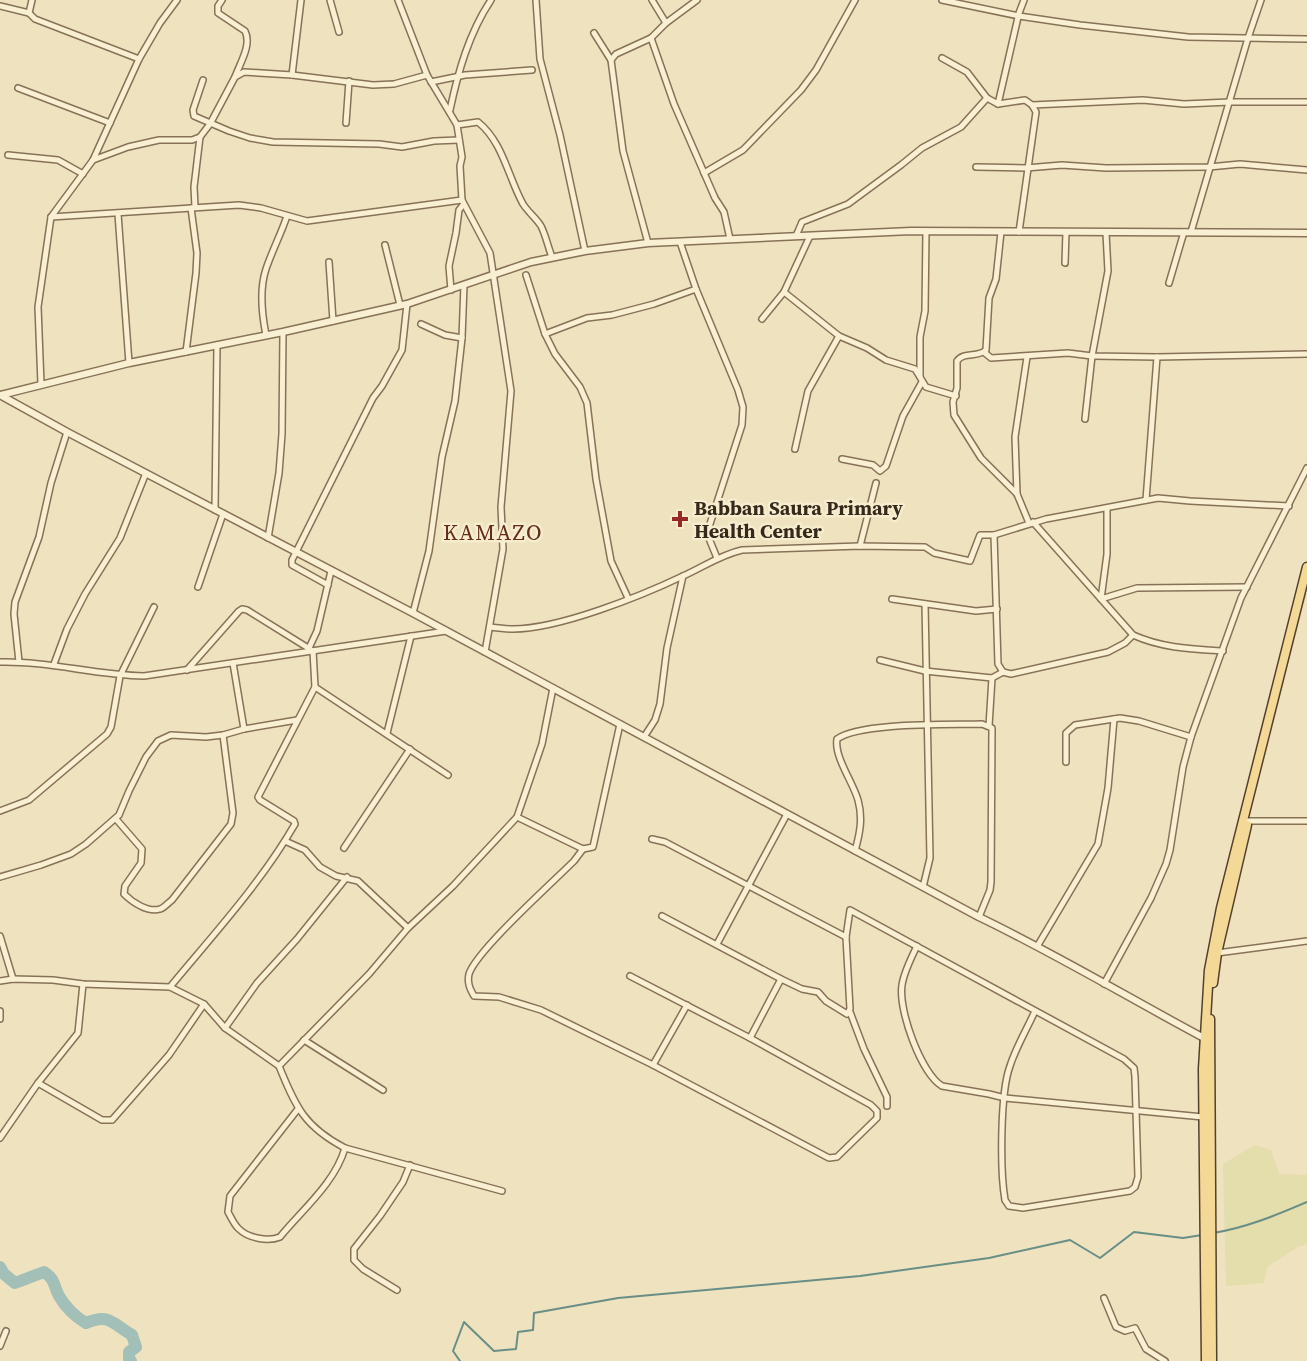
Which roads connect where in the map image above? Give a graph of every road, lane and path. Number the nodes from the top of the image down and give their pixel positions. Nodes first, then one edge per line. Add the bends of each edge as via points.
1 (32, 0) edge
2 (177, 0) edge
3 (222, 0) edge
4 (301, 0) edge
5 (330, 0) edge
6 (398, 0) edge
7 (491, 0) edge
8 (536, 0) edge
9 (652, 0) edge
10 (697, 0) edge
11 (855, 0) edge
12 (942, 0) edge
13 (1024, 0) edge
14 (1261, 0) edge
15 (0, 6) edge
16 (29, 13) junction
17 (1019, 16) junction
18 (666, 23) junction
19 (339, 32) dead end
20 (594, 33) dead end
21 (651, 38) junction
22 (1248, 38) junction
23 (1307, 39) edge
24 (942, 58) dead end
25 (139, 59) junction
26 (611, 60) junction
27 (532, 70) dead end
28 (292, 75) junction
29 (427, 75) junction
30 (235, 77) junction
31 (457, 77) junction
32 (203, 80) dead end
33 (349, 81) junction
34 (431, 81) junction
35 (18, 88) dead end
36 (987, 98) junction
37 (1230, 102) junction
38 (1307, 102) edge
39 (998, 104) junction
40 (1032, 105) junction
41 (450, 110) junction
42 (110, 123) junction
43 (346, 123) dead end
44 (210, 124) junction
45 (457, 125) junction
46 (200, 137) junction
47 (459, 140) junction
48 (8, 155) dead end
49 (93, 160) junction
50 (976, 167) dead end
51 (1209, 167) junction
52 (1028, 168) junction
53 (1307, 170) edge
54 (704, 173) junction
55 (83, 174) junction
56 (463, 203) junction
57 (193, 208) junction
58 (117, 214) junction
59 (286, 216) junction
60 (51, 217) junction
61 (926, 231) junction
62 (1001, 232) junction
63 (1019, 232) junction
64 (1066, 232) junction
65 (1187, 232) junction
66 (1106, 233) junction
67 (1307, 233) edge
68 (796, 236) junction
69 (810, 236) junction
70 (730, 239) junction
71 (680, 242) junction
72 (648, 243) junction
73 (385, 245) dead end
74 (585, 251) junction
75 (552, 257) junction
76 (329, 262) dead end
77 (1065, 263) dead end
78 (525, 275) dead end
79 (493, 276) junction
80 (1169, 283) dead end
81 (464, 285) junction
82 (696, 289) junction
83 (451, 290) junction
84 (784, 292) junction
85 (403, 304) junction
86 (762, 320) dead end
87 (333, 321) junction
88 (421, 324) dead end
89 (284, 332) junction
90 (545, 334) junction
91 (266, 335) junction
92 (839, 336) junction
93 (462, 338) junction
94 (217, 345) junction
95 (186, 352) junction
96 (984, 353) junction
97 (1307, 354) edge
98 (1092, 356) junction
99 (1027, 357) junction
100 (1157, 357) junction
101 (129, 363) junction
102 (921, 379) junction
103 (41, 384) junction
104 (0, 395) edge
105 (956, 396) junction
106 (1085, 419) dead end
107 (68, 432) junction
108 (795, 449) dead end
109 (842, 459) dead end
110 (1307, 468) edge
111 (146, 473) junction
112 (876, 483) dead end
113 (1017, 494) junction
114 (1146, 500) junction
115 (1289, 506) junction
116 (1107, 508) junction
117 (215, 510) junction
118 (223, 514) junction
119 (1031, 523) junction
120 (994, 535) junction
121 (268, 538) junction
122 (860, 546) junction
123 (296, 553) junction
124 (717, 558) junction
125 (1307, 567) edge
126 (331, 571) junction
127 (683, 576) junction
128 (1306, 582) edge
129 (328, 585) junction
130 (198, 586) dead end
131 (1246, 587) junction
132 (628, 598) junction
133 (892, 599) dead end
134 (1101, 599) junction
135 (925, 604) junction
136 (154, 607) dead end
137 (997, 609) junction
138 (413, 613) junction
139 (490, 627) junction
140 (446, 631) junction
141 (1133, 635) junction
142 (411, 636) junction
143 (311, 650) junction
144 (1222, 651) junction
145 (485, 652) junction
146 (880, 660) dead end
147 (0, 662) edge
148 (19, 662) junction
149 (233, 663) junction
150 (54, 664) junction
151 (187, 670) junction
152 (925, 671) junction
153 (1003, 672) junction
154 (120, 676) junction
155 (992, 678) junction
156 (315, 687) junction
157 (553, 688) junction
158 (1114, 719) junction
159 (297, 720) junction
160 (620, 724) junction
161 (928, 725) junction
162 (989, 726) junction
163 (244, 729) junction
164 (387, 733) junction
165 (223, 735) junction
166 (644, 737) junction
167 (1191, 737) junction
168 (410, 749) junction
169 (1066, 762) dead end
170 (448, 775) dead end
171 (0, 811) edge
172 (787, 814) junction
173 (517, 817) junction
174 (116, 819) junction
175 (1248, 821) junction
176 (1307, 821) edge
177 (652, 839) dead end
178 (285, 841) junction
179 (344, 848) dead end
180 (583, 849) junction
181 (855, 851) junction
182 (0, 877) edge
183 (347, 878) junction
184 (748, 886) junction
185 (923, 887) junction
186 (662, 916) dead end
187 (979, 917) junction
188 (408, 928) junction
189 (0, 936) edge
190 (846, 937) junction
191 (1307, 942) edge
192 (717, 944) junction
193 (1038, 945) junction
194 (917, 946) junction
195 (1217, 953) junction
196 (630, 976) dead end
197 (13, 979) junction
198 (781, 979) junction
199 (0, 981) edge
200 (83, 984) junction
201 (1104, 984) junction
202 (170, 987) junction
203 (204, 1004) junction
204 (687, 1005) junction
205 (0, 1011) edge
206 (850, 1011) junction
207 (1035, 1011) junction
208 (0, 1019) edge
209 (225, 1028) junction
210 (750, 1038) junction
211 (1204, 1038) junction
212 (304, 1040) junction
213 (653, 1065) junction
214 (279, 1066) junction
215 (38, 1083) junction
216 (383, 1089) dead end
217 (1005, 1098) junction
218 (887, 1106) dead end
219 (298, 1108) junction
220 (1136, 1112) junction
221 (1203, 1117) junction
222 (0, 1138) edge
223 (345, 1148) junction
224 (410, 1165) junction
225 (502, 1191) dead end
226 (398, 1290) dead end
227 (1104, 1298) dead end
228 (6, 1331) dead end
229 (0, 1346) edge
230 (1165, 1361) edge
231 (1206, 1361) edge
232 (1212, 1361) edge

1 - 16 street
2 - 25 street
3 - 30 street via 218,13 247,35 248,43
4 - 28 street
5 - 19 street
6 - 29 street
7 - 31 street via 474,30
8 - 74 street via 540,59
9 - 18 street
10 - 18 street
11 - 54 street via 808,83 742,150
12 - 17 street
13 - 17 street
14 - 22 street
15 - 16 street
16 - 25 street via 35,19
17 - 22 street via 1188,37
17 - 39 street
18 - 21 street
20 - 26 street
21 - 26 street
21 - 54 street
22 - 23 street
22 - 37 street
24 - 36 street via 967,72
25 - 42 street
26 - 72 street via 623,151
27 - 31 street
28 - 30 street via 244,72
28 - 33 street
29 - 33 street via 394,84
29 - 34 street
30 - 44 street
31 - 34 street
31 - 41 street
32 - 44 street via 193,113
33 - 43 street
34 - 41 street
35 - 42 street
36 - 39 street
36 - 68 street via 961,126 922,148 848,204 802,222
37 - 38 street
37 - 40 street via 1185,104 1143,100
37 - 51 street
39 - 40 street via 1025,100
40 - 52 street via 1036,112
41 - 45 street
42 - 49 street
44 - 46 street
44 - 47 street via 273,142 402,147
45 - 47 street
45 - 75 street via 478,122 490,134 525,206 544,233
46 - 49 street via 159,140
46 - 57 street
47 - 56 street
48 - 55 street via 58,160
49 - 55 street
50 - 52 street
51 - 52 street
51 - 53 street via 1240,164
51 - 65 street
52 - 63 street
54 - 70 street via 724,212
55 - 60 street
56 - 59 street via 307,221
56 - 79 street via 490,253
56 - 83 street via 449,266
57 - 58 street
57 - 59 street via 239,205
57 - 95 street via 197,253
58 - 60 street
58 - 101 street
59 - 91 street via 266,271 262,317
60 - 103 street via 38,307
61 - 62 street
61 - 69 street
61 - 102 street
62 - 63 street
62 - 96 street
63 - 64 street
64 - 66 street
64 - 77 street
65 - 66 street
65 - 67 street
65 - 80 street
66 - 98 street via 1108,271
68 - 69 street
68 - 70 street
69 - 84 street
70 - 71 street
71 - 72 street
71 - 82 street
72 - 74 street
73 - 85 street
74 - 75 street
75 - 79 street
76 - 87 street
78 - 90 street
79 - 81 street
79 - 139 street via 511,391 501,507 503,549
81 - 83 street
81 - 93 street
82 - 90 street via 643,307 587,318
82 - 124 street via 742,407 742,425 709,527 708,536
83 - 85 street
84 - 86 street
84 - 92 street
85 - 87 street
85 - 123 street via 402,350 373,398
87 - 89 street
88 - 93 street
89 - 91 street
89 - 121 street via 279,473
90 - 132 street via 587,403 611,561
91 - 94 street
92 - 102 street via 886,360 915,369
92 - 108 street via 808,391
93 - 138 street via 429,551
94 - 95 street
94 - 117 street
95 - 101 street
96 - 99 street via 991,358
96 - 105 street via 963,355 957,361
97 - 100 street
98 - 99 street via 1068,353
98 - 100 street
98 - 106 street
99 - 113 street via 1016,437
100 - 114 street
101 - 103 street
102 - 105 street via 926,387
102 - 109 street via 886,466 880,471 873,465
103 - 104 street
104 - 107 street
105 - 113 street via 954,415 981,458
107 - 111 street
107 - 148 street via 39,537 15,602
110 - 115 street
111 - 117 street
111 - 150 street via 120,538 85,594
112 - 122 street
113 - 119 street
114 - 115 street
114 - 116 street
115 - 131 street
116 - 119 street
116 - 134 street via 1107,554
117 - 118 street
118 - 121 street
118 - 130 street
119 - 120 street
119 - 134 street
120 - 122 street via 980,535 970,561 934,554 925,547
120 - 137 street
121 - 123 street
122 - 124 street via 742,550
123 - 126 street
123 - 129 street via 292,565
124 - 127 street
125 - 128 main road
126 - 129 street
126 - 138 street
127 - 132 street
127 - 166 street via 667,648 660,704
128 - 175 main road
128 - 211 main road via 1221,908 1209,970
129 - 143 street
131 - 134 street via 1137,588
131 - 144 street
132 - 139 street via 544,626
133 - 135 street
134 - 141 street
135 - 137 street via 976,611
135 - 152 street
136 - 154 street
137 - 153 street via 998,664
138 - 140 street
139 - 145 street
140 - 142 street
140 - 145 street
141 - 144 street via 1173,648
141 - 153 street via 1108,652 1011,674
142 - 143 street
142 - 164 street
143 - 149 street
143 - 151 street via 242,609
143 - 156 street
144 - 167 street
145 - 157 street
146 - 152 street
147 - 148 street
148 - 150 street
149 - 151 street
149 - 163 street
150 - 154 street
151 - 154 street
152 - 155 street
152 - 161 street
153 - 155 street
154 - 171 street via 107,734 29,800
155 - 162 street
156 - 159 street
156 - 164 street
157 - 160 street
157 - 173 street via 543,744
158 - 167 street via 1140,721
158 - 169 street via 1069,728
158 - 193 street via 1098,844
159 - 163 street
159 - 178 street via 258,798 295,822
160 - 166 street
160 - 180 street via 595,844
161 - 162 street
161 - 181 street via 856,731 837,739 836,748 861,814
161 - 185 street via 930,858
162 - 187 street via 992,882
163 - 165 street
164 - 168 street
165 - 174 street via 171,735 158,741
165 - 174 street via 231,824 172,900 160,909 141,906 124,894 141,863 142,849
166 - 172 street
167 - 201 street via 1166,864
168 - 170 street
168 - 179 street
172 - 181 street
172 - 184 street
173 - 180 street
173 - 188 street
174 - 182 street via 71,854
175 - 176 street
175 - 195 main road
177 - 184 street via 665,842
178 - 183 street via 305,849 320,867
178 - 202 street
180 - 213 street via 483,953 469,975 469,987 474,996 499,997 541,1010
181 - 185 street
183 - 188 street via 358,881
183 - 209 street via 257,983
184 - 190 street
184 - 192 street
185 - 187 street
186 - 192 street
187 - 193 street
188 - 212 street
189 - 197 street
190 - 194 street via 850,910
190 - 206 street
191 - 195 street
192 - 198 street
193 - 201 street
194 - 207 street
194 - 217 street via 902,984 902,997 910,1029 932,1078 942,1086
195 - 232 main road via 1210,1019
196 - 204 street
197 - 199 street
197 - 200 street
198 - 206 street via 818,992 844,1013
198 - 210 street
200 - 202 street
200 - 215 street via 78,1033
201 - 211 street
202 - 203 street
203 - 209 street
203 - 215 street via 169,1055 111,1120 102,1120
204 - 210 street
204 - 213 street
205 - 208 street
206 - 218 street via 887,1097
207 - 217 street via 1009,1066
207 - 220 street via 1130,1064 1134,1068
209 - 214 street
210 - 213 street via 872,1105 877,1118 837,1157 829,1158
211 - 221 main road
212 - 214 street
212 - 216 street
214 - 219 street
215 - 222 street
217 - 220 street
217 - 220 street via 1004,1193 1009,1206 1014,1208 1084,1200 1136,1187
219 - 223 street via 312,1128
219 - 223 street via 230,1196 228,1212 239,1229 251,1236 280,1237 341,1161
220 - 221 street
221 - 231 main road
223 - 224 street
224 - 225 street
224 - 226 street via 403,1182 354,1249 354,1260 363,1269
227 - 230 street via 1116,1327 1125,1331 1135,1328 1146,1349
228 - 229 street

